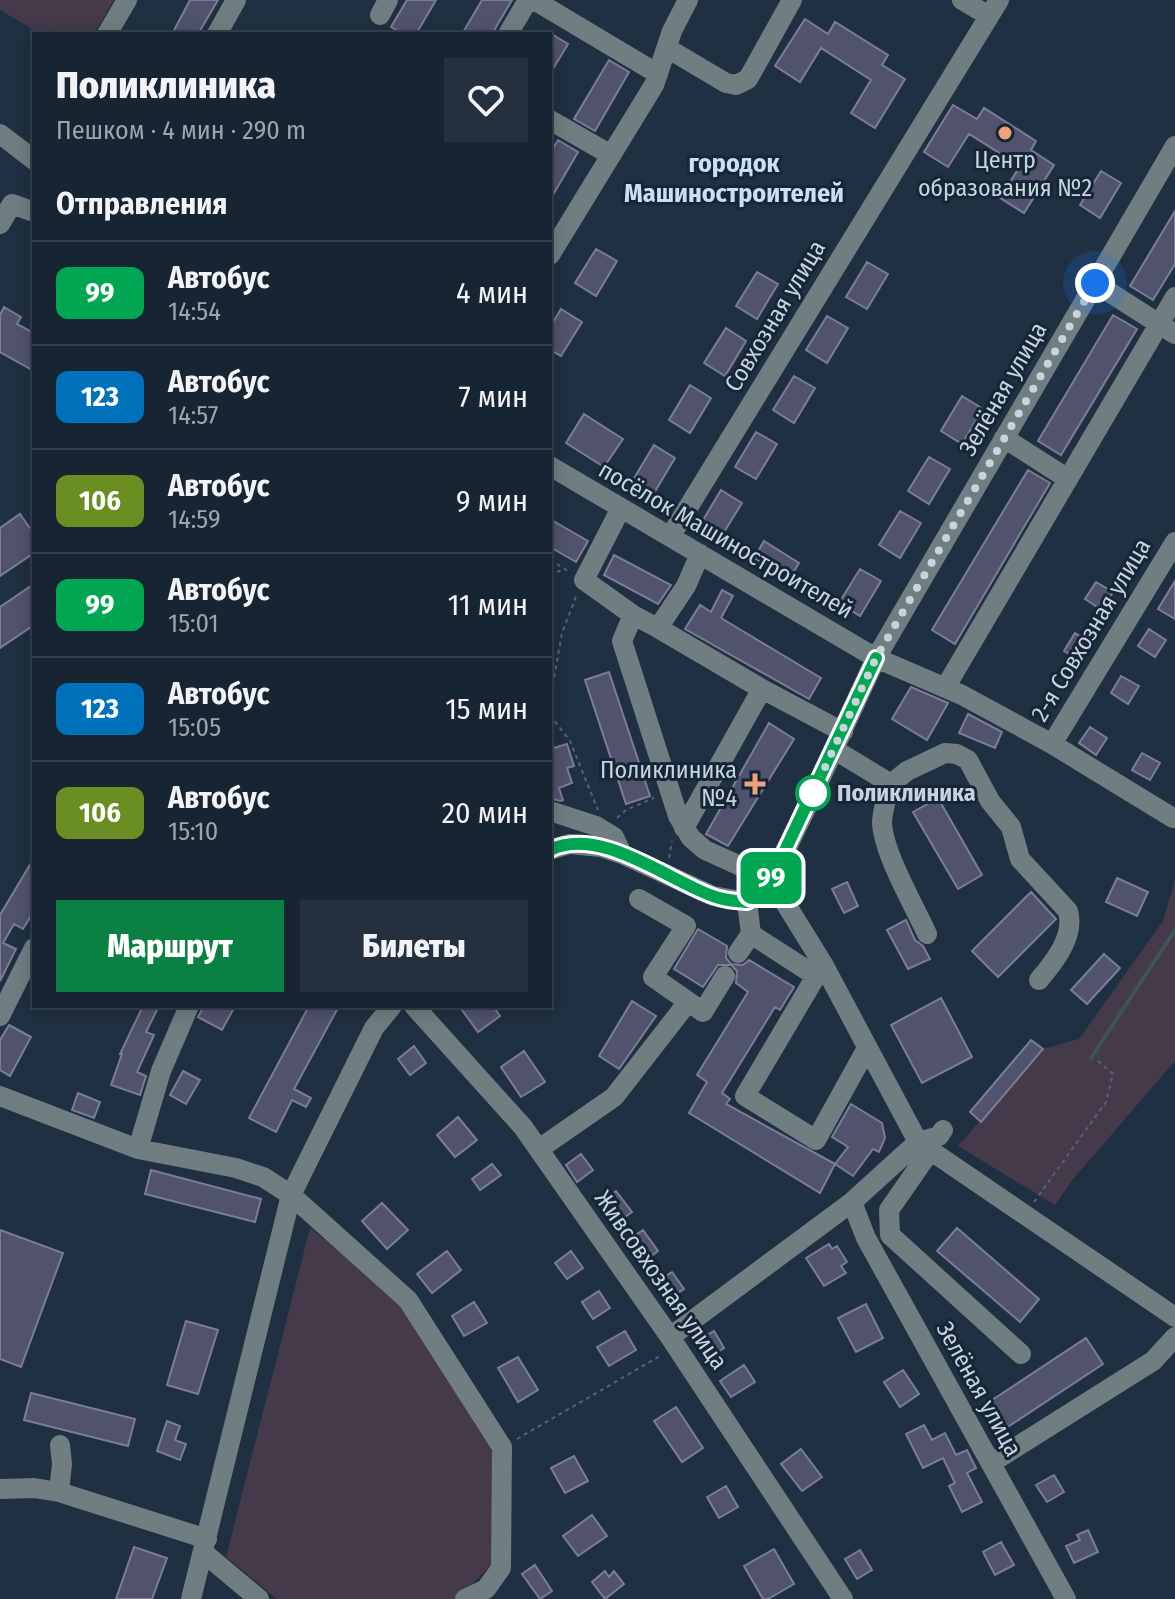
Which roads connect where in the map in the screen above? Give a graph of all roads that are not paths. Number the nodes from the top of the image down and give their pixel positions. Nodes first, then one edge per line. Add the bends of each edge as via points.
1 (127, 0) edge
2 (236, 0) edge
3 (531, 0) edge
4 (688, 0) edge
5 (792, 0) edge
6 (962, 0) edge
7 (994, 8) edge
8 (108, 32) edge
9 (218, 32) edge
10 (509, 32) edge
11 (667, 48) junction
12 (658, 74) junction
13 (552, 121) edge
14 (0, 134) edge
15 (1175, 146) edge
16 (611, 155) junction
17 (32, 157) edge
18 (32, 211) edge
19 (0, 224) edge
20 (552, 252) edge
21 (1095, 283) junction
22 (1175, 297) edge
23 (1167, 329) edge
24 (1004, 438) junction
25 (552, 467) edge
26 (1068, 479) junction
27 (621, 508) junction
28 (670, 537) junction
29 (1175, 542) edge
30 (700, 554) junction
31 (633, 615) junction
32 (658, 628) junction
33 (876, 658) junction
34 (945, 688) junction
35 (762, 689) junction
36 (839, 741) junction
37 (1052, 744) junction
38 (891, 784) junction
39 (552, 810) edge
40 (1174, 815) edge
41 (580, 823) junction
42 (684, 828) junction
43 (618, 845) junction
44 (553, 849) edge
45 (771, 880) junction
46 (639, 899) dead end
47 (747, 902) junction
48 (751, 934) junction
49 (927, 934) dead end
50 (32, 952) edge
51 (738, 953) dead end
52 (820, 970) junction
53 (725, 976) dead end
54 (1039, 980) dead end
55 (688, 1002) junction
56 (188, 1008) edge
57 (390, 1008) edge
58 (416, 1008) edge
59 (0, 1016) edge
60 (867, 1048) junction
61 (0, 1096) edge
62 (943, 1130) dead end
63 (924, 1146) junction
64 (138, 1149) junction
65 (539, 1149) junction
66 (291, 1195) junction
67 (852, 1202) junction
68 (1175, 1317) edge
69 (1175, 1337) edge
70 (673, 1342) junction
71 (1021, 1354) dead end
72 (60, 1445) dead end
73 (991, 1463) junction
74 (0, 1489) edge
75 (59, 1492) junction
76 (205, 1546) junction
77 (191, 1599) edge
78 (259, 1599) edge
79 (465, 1599) edge
80 (843, 1599) edge
81 (1066, 1599) edge

1 - 8 street
2 - 9 street
3 - 10 street
3 - 12 street
4 - 11 street
5 - 11 street via 748,79 736,85
6 - 7 street
7 - 28 street, Совхозная улица
11 - 12 street
12 - 16 street
13 - 16 street
14 - 17 street
15 - 21 street, Зелёная улица
16 - 20 street
18 - 19 street via 12,204
21 - 23 street
21 - 24 street, Зелёная улица
22 - 23 street
23 - 26 street
24 - 26 street
24 - 33 street, Зелёная улица
25 - 27 street, посёлок Машиностроителей
26 - 34 street
27 - 28 street, посёлок Машиностроителей
27 - 31 street via 584,580
28 - 30 street, посёлок Машиностроителей
29 - 37 street, 2-я Совхозная улица
30 - 32 street
30 - 33 street, посёлок Машиностроителей
31 - 32 street
31 - 42 street via 622,641
32 - 35 street
33 - 34 street, посёлок Машиностроителей
33 - 36 street
34 - 37 street, посёлок Машиностроителей
35 - 36 street
35 - 42 street
36 - 38 street
36 - 45 street
37 - 40 street, посёлок Машиностроителей
38 - 49 street via 882,823 886,844
38 - 54 street via 945,753 968,760 1011,827 1020,859 1068,911 1069,932
39 - 41 street
41 - 43 street via 596,826
41 - 44 street via 566,828
42 - 45 street via 705,850
43 - 44 street
43 - 47 street via 713,896
45 - 47 street
45 - 52 street
46 - 55 street via 686,926 653,977
47 - 48 street
48 - 51 street
48 - 52 street
50 - 59 street
52 - 60 street
52 - 60 street via 745,1096 816,1140
53 - 55 street via 703,1012
55 - 65 street via 614,1097
56 - 64 street via 161,1071
57 - 66 street via 374,1028
58 - 65 street, Живсовхозная улица
60 - 63 street
61 - 64 street
62 - 63 street
63 - 67 street
63 - 68 street
63 - 71 street via 889,1210 890,1235
64 - 66 street via 236,1168
65 - 70 street, Живсовхозная улица
66 - 76 street
66 - 79 street via 408,1300 502,1447 501,1568 486,1589
67 - 70 street
67 - 73 street, Зелёная улица via 866,1238
69 - 73 street via 1153,1361
70 - 80 street, Живсовхозная улица
72 - 75 street
73 - 81 street, Зелёная улица
74 - 75 street
75 - 76 street
76 - 77 street
76 - 78 street

